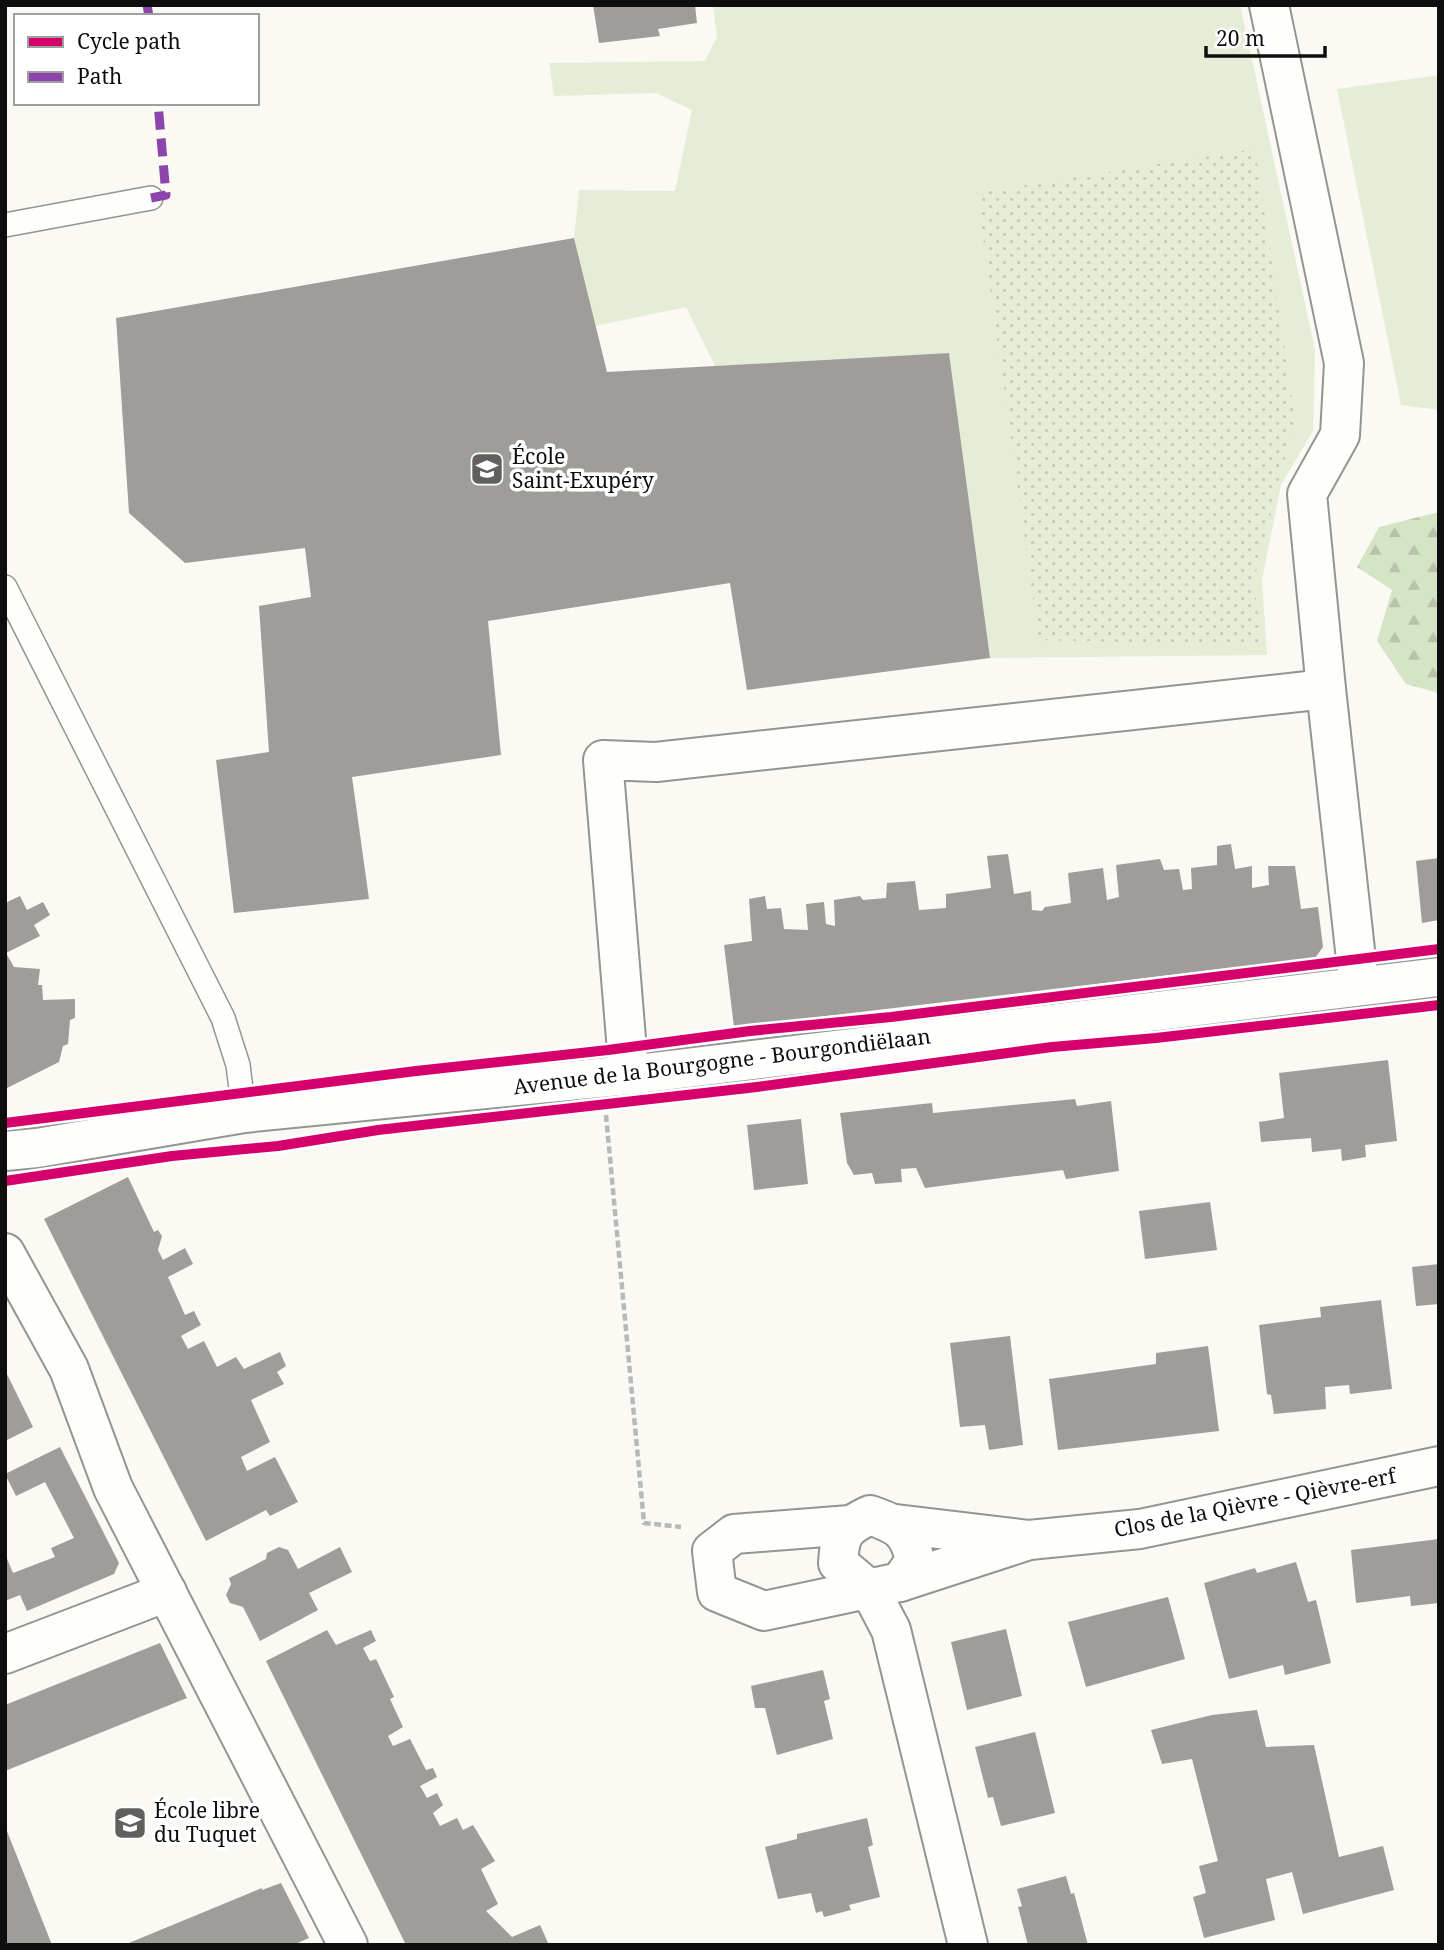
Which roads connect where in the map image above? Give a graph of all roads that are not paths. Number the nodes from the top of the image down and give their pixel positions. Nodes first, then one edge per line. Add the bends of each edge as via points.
1 (1269, 5) edge
2 (151, 198) dead end
3 (5, 225) edge
4 (5, 587) edge
5 (1326, 689) junction
6 (1439, 977) edge
7 (1359, 986) junction
8 (612, 1095) junction
9 (244, 1113) junction
10 (5, 1151) edge
11 (5, 1253) edge
12 (1439, 1466) edge
13 (896, 1524) junction
14 (850, 1525) junction
15 (1029, 1540) junction
16 (885, 1586) junction
17 (167, 1592) junction
18 (5, 1654) edge
19 (348, 1945) edge
20 (968, 1945) edge

1 - 5 street via 1343,363 1340,435 1307,494
2 - 3 lane
4 - 9 lane via 223,1018 238,1065
5 - 7 street
5 - 8 street via 656,762 603,760
6 - 7 street, Avenue de la Bourgogne - Bourgondiëlaan
7 - 8 street, Avenue de la Bourgogne - Bourgondiëlaan
8 - 9 street, Avenue de la Bourgogne - Bourgondiëlaan
9 - 10 street, Avenue de la Bourgogne - Bourgondiëlaan
11 - 17 street via 69,1368 113,1488
12 - 15 street, Clos de la Qièvre - Qièvre-erf via 1140,1529
13 - 14 street, Clos de la Qièvre - Qièvre-erf via 870,1515
13 - 15 street, Clos de la Qièvre - Qièvre-erf
13 - 16 street via 911,1542 915,1561
14 - 16 street via 839,1543 838,1563
14 - 16 street, Clos de la Qièvre - Qièvre-erf via 734,1534 712,1551 717,1592 764,1612
15 - 16 street, Clos de la Qièvre - Qièvre-erf
16 - 20 street via 891,1630
17 - 18 street
17 - 19 street

